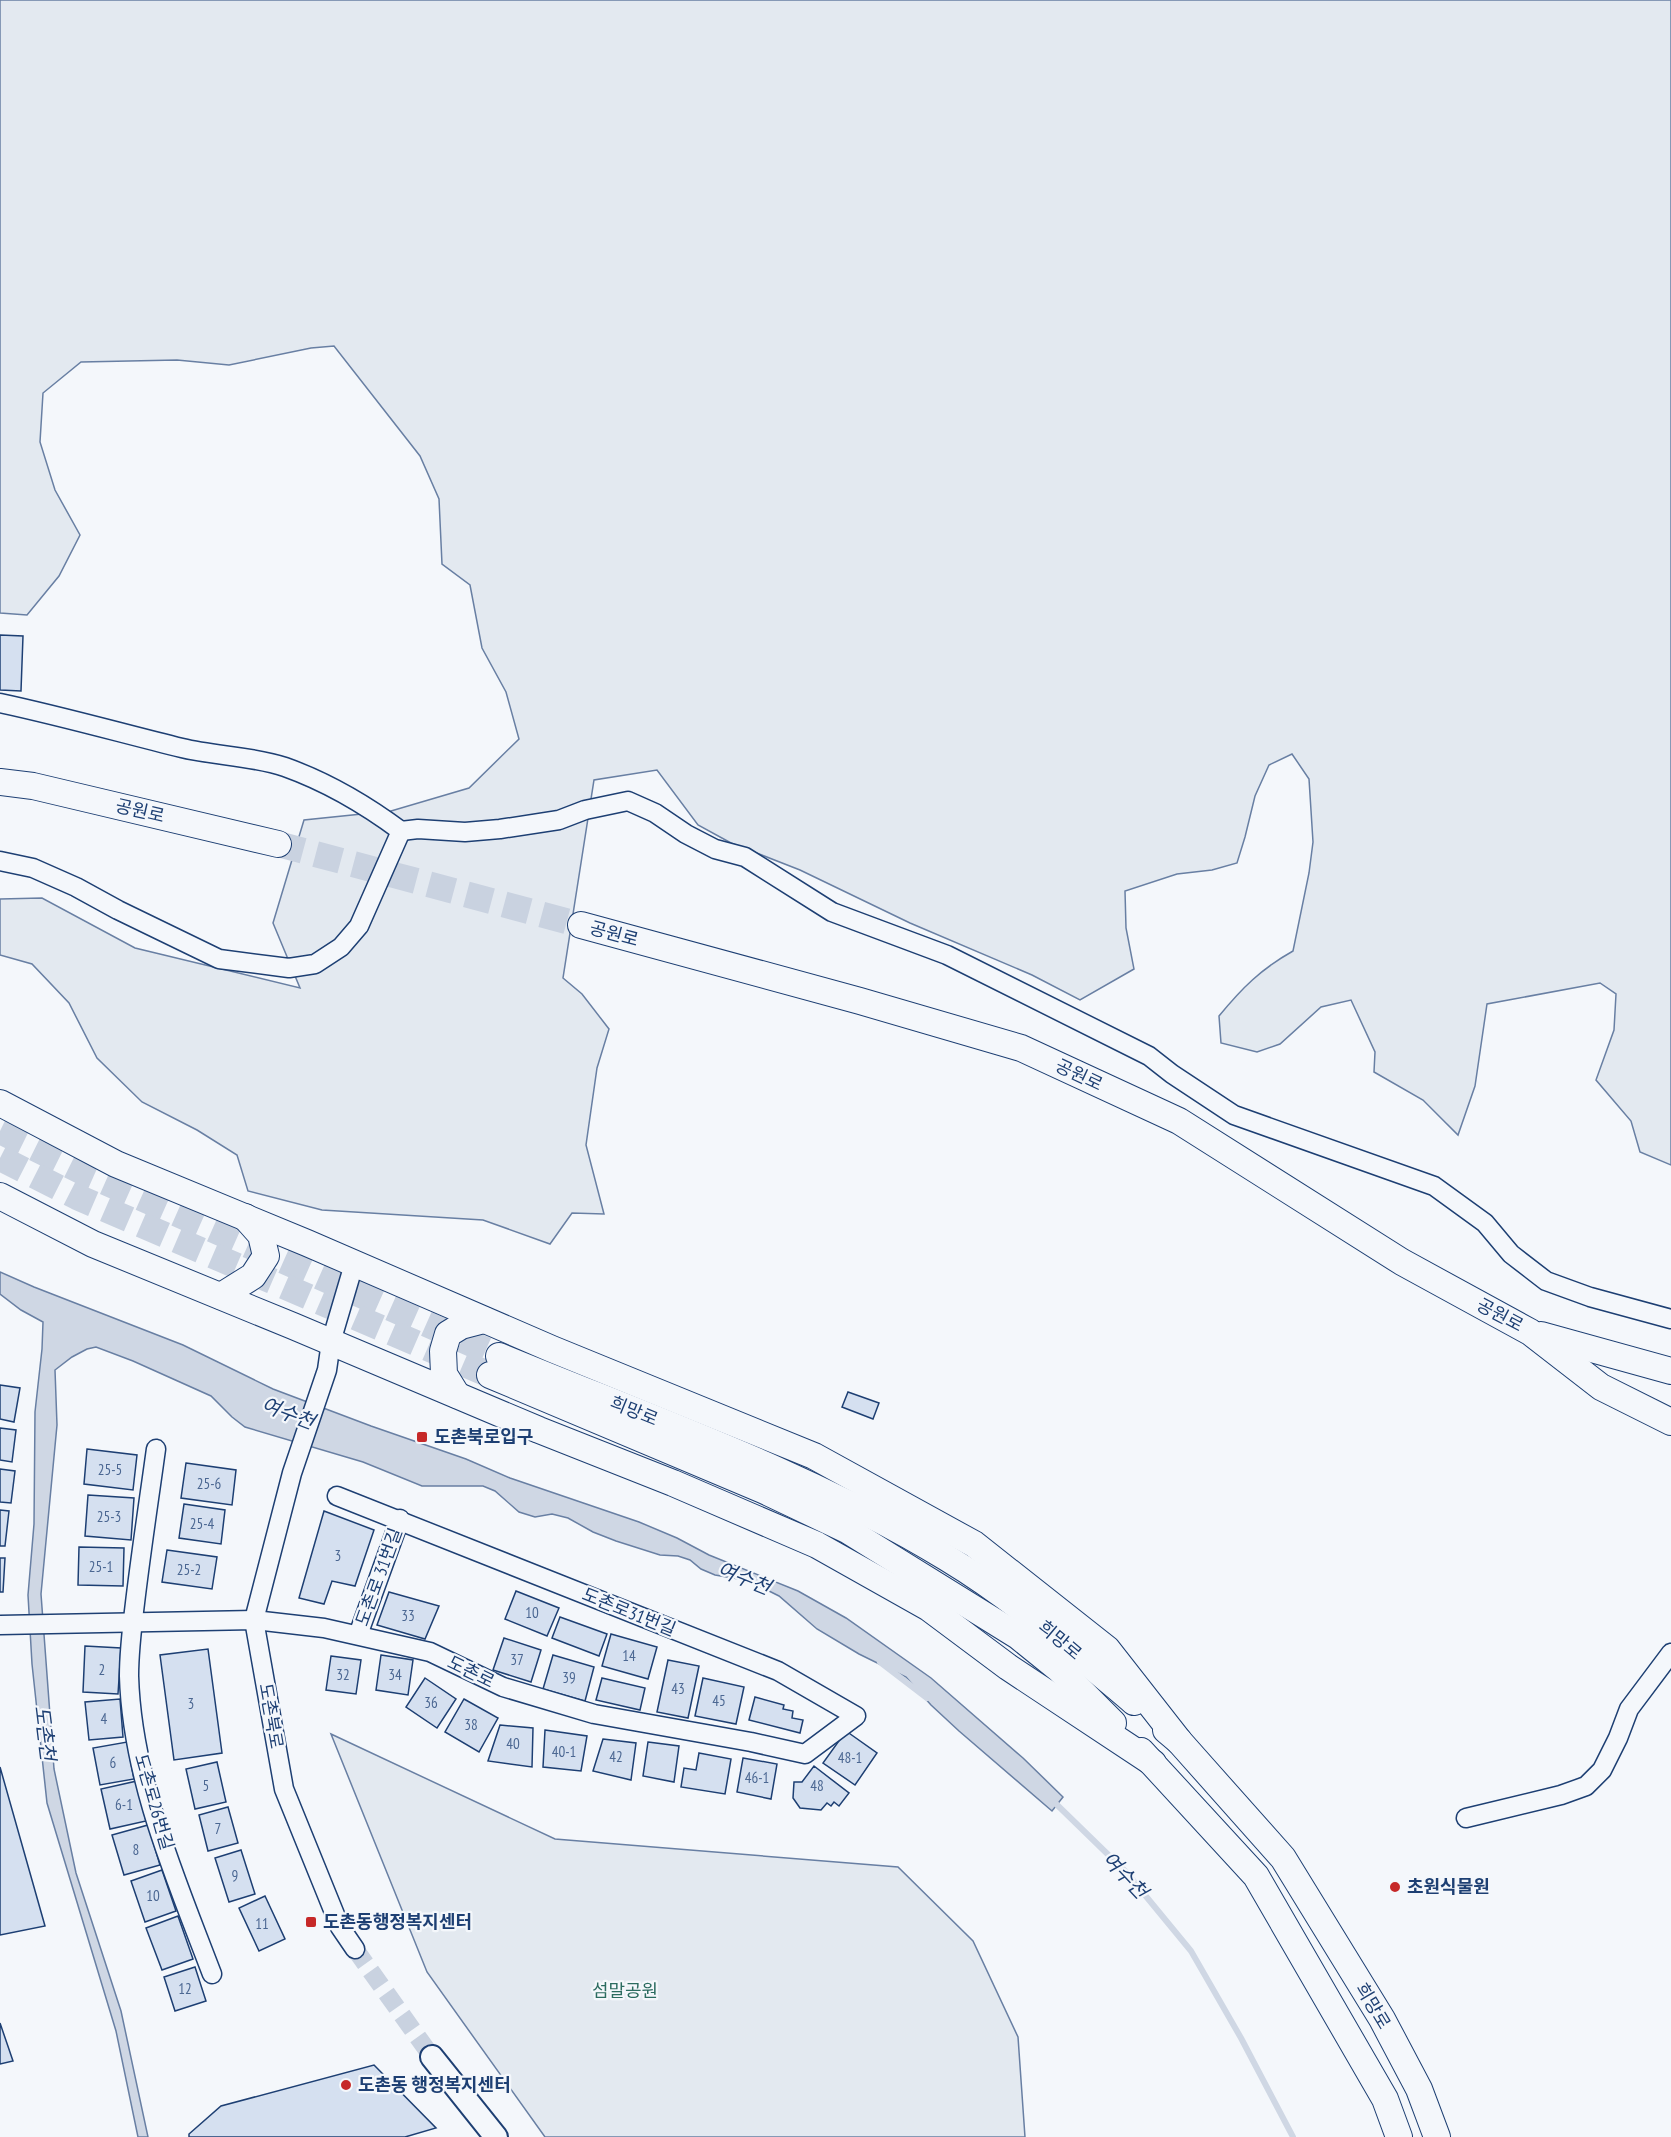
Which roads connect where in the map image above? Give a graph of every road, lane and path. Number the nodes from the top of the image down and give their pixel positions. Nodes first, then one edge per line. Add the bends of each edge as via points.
1 (0, 703) edge
2 (0, 782) edge
3 (401, 831) junction
4 (278, 844) tunnel mouth
5 (0, 861) edge
6 (581, 925) tunnel mouth
7 (0, 1103) edge
8 (0, 1196) edge
9 (245, 1217) junction
10 (354, 1264) junction
11 (221, 1296) junction
12 (1671, 1319) edge
13 (484, 1320) junction
14 (1530, 1332) junction
15 (331, 1342) junction
16 (1671, 1371) edge
17 (457, 1395) junction
18 (1671, 1422) edge
19 (156, 1449) dead end
20 (337, 1496) dead end
21 (400, 1519) junction
22 (254, 1620) junction
23 (133, 1622) junction
24 (0, 1625) edge
25 (358, 1635) junction
26 (1671, 1653) edge
27 (1179, 1741) junction
28 (805, 1754) joint
29 (1153, 1764) junction
30 (1466, 1818) dead end
31 (355, 1948) tunnel mouth
32 (212, 1974) dead end
33 (432, 2057) tunnel mouth
34 (496, 2137) edge
35 (1399, 2137) edge
36 (1437, 2137) edge

1 - 3 street via 185,748 285,767 376,812
2 - 4 main road, 공원로 via 33,786
3 - 5 street via 359,926 341,947 315,963 289,968 219,959 76,887 33,868
3 - 12 street via 500,829 559,820 628,801 656,813 714,849 745,857 832,912 947,955 1149,1056 1234,1114 1434,1186 1485,1223 1511,1254 1546,1281
6 - 14 main road, 공원로 via 1021,1047 1179,1121 1402,1262
7 - 9 main road via 116,1164
8 - 11 main road via 93,1244
9 - 10 main road
9 - 11 main road via 261,1235 266,1256 253,1276
10 - 13 main road
10 - 15 street
11 - 15 main road
13 - 17 main road via 448,1334 443,1351 444,1374
13 - 27 main road via 814,1456 974,1544 1107,1649
14 - 16 main road, 공원로
14 - 18 main road, 공원로 via 1601,1388
15 - 17 main road
15 - 22 street, 도촌북로 via 327,1370 292,1473
17 - 29 main road via 817,1545 929,1608 1008,1667
19 - 23 street
20 - 21 street, 도촌로31번길
21 - 25 street, 도촌로 31번길
21 - 28 street, 도촌로31번길 via 778,1671 856,1716
22 - 23 street, 도촌로
22 - 25 street, 도촌로
22 - 31 street, 도촌북로 via 284,1789 340,1927
23 - 24 street, 도촌로
23 - 32 street, 도촌로26번길 via 129,1675 134,1728 152,1806
25 - 28 street, 도촌로 via 430,1652 503,1688 594,1714
26 - 30 street via 1629,1709 1602,1770 1586,1786
27 - 29 main road, 희망로 via 1032,1616 947,1558 858,1508 773,1468 495,1365 847,1530 1018,1636 1060,1670
27 - 36 main road, 희망로 via 1283,1858 1382,2019 1419,2089
29 - 35 main road, 희망로 via 1256,1876 1380,2090
33 - 34 street

